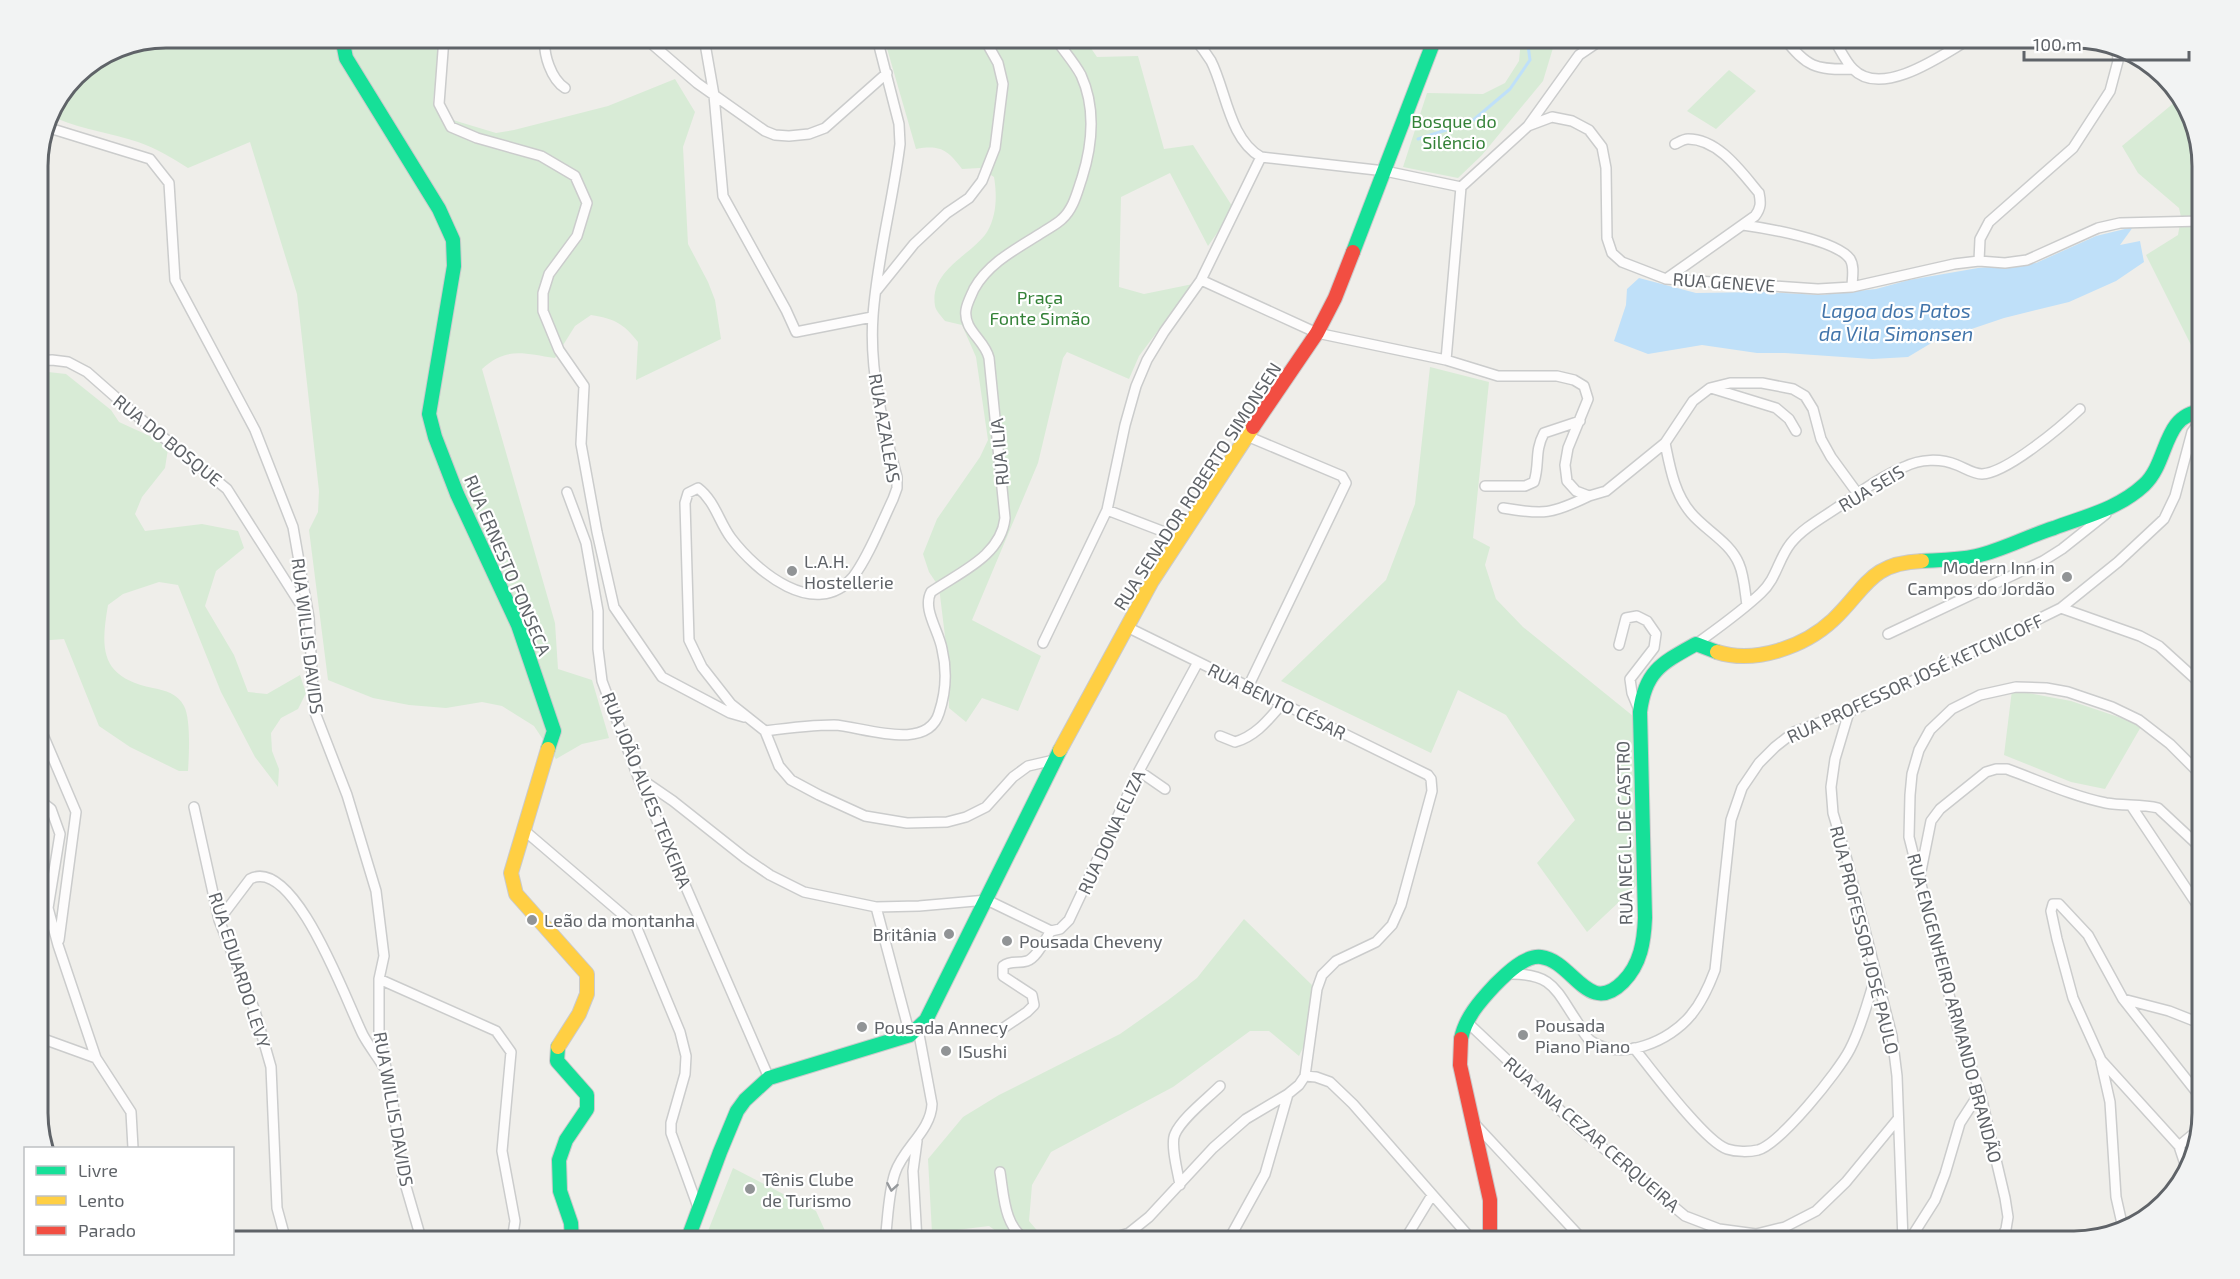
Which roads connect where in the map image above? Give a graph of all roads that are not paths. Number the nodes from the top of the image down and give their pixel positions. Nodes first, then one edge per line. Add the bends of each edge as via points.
1 (344, 48) edge
2 (443, 48) edge
3 (546, 48) edge
4 (657, 48) edge
5 (706, 48) edge
6 (880, 48) edge
7 (990, 48) edge
8 (1062, 48) edge
9 (1201, 48) edge
10 (1432, 48) edge
11 (1589, 48) edge
12 (1792, 48) edge
13 (1839, 48) edge
14 (1953, 48) edge
15 (2118, 57) edge
16 (1852, 69) junction
17 (887, 73) junction
18 (565, 88) dead end
19 (714, 95) junction
20 (1528, 126) junction
21 (54, 130) edge
22 (1675, 144) dead end
23 (1261, 157) junction
24 (1385, 171) junction
25 (1461, 187) junction
26 (2192, 221) edge
27 (1743, 225) junction
28 (1979, 261) junction
29 (1665, 279) junction
30 (1201, 280) junction
31 (1852, 287) junction
32 (876, 291) junction
33 (872, 317) junction
34 (1317, 333) junction
35 (48, 360) edge
36 (1446, 360) junction
37 (1710, 388) junction
38 (2080, 409) dead end
39 (2192, 411) edge
40 (1580, 421) junction
41 (1796, 432) dead end
42 (2192, 432) edge
43 (1247, 436) junction
44 (1665, 443) junction
45 (1485, 486) dead end
46 (567, 492) dead end
47 (1858, 494) junction
48 (1589, 496) junction
49 (2114, 507) junction
50 (1503, 508) dead end
51 (1107, 510) junction
52 (1180, 538) junction
53 (1747, 605) junction
54 (2061, 608) junction
55 (309, 618) junction
56 (1127, 627) junction
57 (1888, 634) dead end
58 (1043, 643) dead end
59 (1696, 644) junction
60 (1619, 645) dead end
61 (1198, 662) junction
62 (2192, 676) edge
63 (1248, 687) junction
64 (1282, 704) junction
65 (1640, 712) junction
66 (1849, 712) junction
67 (749, 719) junction
68 (765, 731) junction
69 (1221, 736) dead end
70 (48, 746) edge
71 (1054, 760) junction
72 (2192, 766) edge
73 (1138, 771) junction
74 (638, 777) junction
75 (1165, 789) dead end
76 (48, 807) edge
77 (194, 807) dead end
78 (2132, 807) junction
79 (525, 831) junction
80 (2192, 840) edge
81 (1920, 882) junction
82 (2192, 897) edge
83 (987, 900) junction
84 (876, 907) junction
85 (48, 908) edge
86 (48, 908) edge
87 (219, 920) junction
88 (1051, 931) junction
89 (58, 945) junction
90 (1507, 974) junction
91 (1876, 975) junction
92 (379, 979) junction
93 (2123, 999) junction
94 (2192, 1020) edge
95 (1467, 1022) junction
96 (999, 1031) dead end
97 (914, 1032) junction
98 (48, 1041) edge
99 (1634, 1048) junction
100 (96, 1058) junction
101 (2101, 1060) junction
102 (386, 1070) junction
103 (1305, 1076) junction
104 (769, 1078) junction
105 (1221, 1086) dead end
106 (2192, 1086) edge
107 (1980, 1092) junction
108 (1288, 1094) junction
109 (1898, 1120) junction
110 (1474, 1123) junction
111 (2189, 1137) edge
112 (917, 1138) junction
113 (2179, 1146) junction
114 (133, 1147) edge
115 (2183, 1158) edge
116 (1000, 1172) dead end
117 (1180, 1185) junction
118 (1432, 1195) junction
119 (699, 1210) junction
120 (2121, 1221) edge
121 (283, 1231) edge
122 (419, 1231) edge
123 (514, 1231) edge
124 (571, 1231) edge
125 (691, 1231) edge
126 (886, 1231) edge
127 (916, 1231) edge
128 (1017, 1231) edge
129 (1132, 1231) edge
130 (1234, 1231) edge
131 (1411, 1231) edge
132 (1463, 1231) edge
133 (1491, 1231) edge
134 (1574, 1231) edge
135 (1734, 1231) edge
136 (1768, 1231) edge
137 (1903, 1231) edge
138 (1916, 1231) edge
139 (2005, 1231) edge

1 - 79 street, RUA ERNESTO FONSECA via 346,58 439,209 453,240 454,266 429,414 457,494 518,625 554,731
2 - 67 street via 439,104 451,127 541,156 575,176 587,202 577,236 549,274 543,311 559,350 584,386 581,444 614,607 663,677
3 - 18 street via 558,83
4 - 19 street
5 - 19 street
6 - 17 street, RUA AZALEAS
7 - 32 street via 1003,84 995,148 982,181 969,198 914,244
8 - 68 street, RUA ILIA via 1081,76 1089,105 1088,160 1074,202 1062,219 990,267 965,312 972,332 983,343 989,358 1005,518 998,540 987,554 928,597 945,663 939,715 933,724 902,736 838,725
9 - 23 street via 1211,62 1224,102 1245,143
10 - 24 street, RUA SENADOR ROBERTO SIMONSEN
11 - 20 street via 1579,55
12 - 16 street via 1814,66
13 - 16 street
14 - 16 street via 1899,76 1881,80
15 - 28 street via 2110,91 2073,148 1989,222 1980,239
17 - 19 street via 825,128 809,134 775,135 765,131
17 - 32 street, RUA AZALEAS via 900,144
19 - 33 street via 723,196 796,332
20 - 25 street, RUA GENEVE
20 - 29 street, RUA GENEVE via 1552,117 1589,130 1602,147 1606,168 1607,238 1612,253 1622,262
21 - 55 street, RUA WILLIS DAVIDS via 150,159 169,183 175,280 255,430 293,527
22 - 27 street via 1687,139 1722,152 1760,193 1760,210
23 - 24 street
23 - 30 street
24 - 25 street
24 - 34 street, RUA SENADOR ROBERTO SIMONSEN via 1335,298
25 - 36 street
26 - 28 street, RUA GENEVE via 2120,223 2098,228 2027,260
27 - 29 street
27 - 31 street via 1785,231 1835,249 1849,257
28 - 31 street, RUA GENEVE
29 - 31 street, RUA GENEVE via 1818,289
30 - 34 street
30 - 51 street via 1164,332 1136,386
32 - 33 street, RUA AZALEAS
33 - 67 street, RUA AZALEAS via 877,395 897,488 853,577 822,594 800,593 785,587 743,553 707,495 698,488 688,493 685,502 689,640 702,667 731,705
34 - 36 street
34 - 43 street, RUA SENADOR ROBERTO SIMONSEN
35 - 55 street, RUA DO BOSQUE via 68,362 87,372 227,489
36 - 40 street via 1498,376 1557,376 1574,380 1584,386 1588,399
37 - 41 street via 1776,408
37 - 44 street via 1693,401
37 - 47 street via 1730,383 1762,383 1793,389 1805,396 1821,439
38 - 47 street, RUA SEIS via 2060,428 1992,472 1982,474 1955,464 1924,460 1905,466
39 - 49 street via 2178,420 2154,474
40 - 45 street via 1544,433 1538,446 1534,482 1525,486
40 - 48 street via 1565,465 1567,481 1576,491
42 - 54 street, RUA PROFESSOR JOSÉ KETCNICOFF via 2175,496 2164,519
43 - 52 street, RUA SENADOR ROBERTO SIMONSEN
43 - 63 street via 1345,479 1345,487
44 - 48 street via 1606,491
44 - 53 street via 1680,497 1690,513 1730,550 1739,564
46 - 74 street, RUA JOÃO ALVES TEIXEIRA via 586,543 598,611 602,681
47 - 53 street, RUA SEIS via 1805,529 1790,544 1773,579
48 - 50 street via 1548,513
49 - 57 street via 2043,561
49 - 59 street via 1966,559 1889,567 1861,586 1832,621 1817,632 1761,654 1732,656
51 - 52 street
51 - 58 street
52 - 56 street, RUA SENADOR ROBERTO SIMONSEN
53 - 59 street, RUA SEIS
54 - 62 street via 2140,636 2159,646
54 - 66 street, RUA PROFESSOR JOSÉ KETCNICOFF
55 - 92 street, RUA WILLIS DAVIDS via 314,710 347,795 376,891 384,956
56 - 61 street, RUA BENTO CÉSAR
56 - 71 street, RUA SENADOR ROBERTO SIMONSEN
59 - 65 street, RUA NEG L. DE CASTRO via 1656,668 1647,680
60 - 65 street via 1626,618 1637,616 1647,621 1656,634 1654,648 1630,679
61 - 63 street, RUA BENTO CÉSAR
61 - 73 street, RUA DONA ELIZA
63 - 64 street, RUA BENTO CÉSAR
64 - 69 street via 1247,738 1235,742
64 - 103 street, RUA BENTO CÉSAR via 1428,775 1432,791 1392,925 1376,942 1336,962 1322,975
65 - 90 street, RUA NEG L. DE CASTRO via 1645,883 1644,938 1639,961 1614,990 1601,993 1587,990 1550,959 1526,960
66 - 91 street, RUA PROFESSOR JOSÉ PAULO via 1835,759 1833,813
66 - 99 street, RUA PROFESSOR JOSÉ KETCNICOFF via 1794,732 1759,763 1742,788 1731,820 1714,970 1708,989 1690,1016 1664,1037
67 - 68 street, RUA AZALEAS
68 - 71 street via 779,766 791,780 865,816 907,823 947,822 966,817 986,807 1028,766
70 - 89 street via 76,812
71 - 83 street, RUA SENADOR ROBERTO SIMONSEN
72 - 81 street, RUA ENGENHEIRO ARMANDO BRANDÃO via 2139,720 2068,692 2016,687 1980,694 1952,709 1930,730 1919,750 1912,774 1909,837
73 - 75 street
73 - 88 street, RUA DONA ELIZA via 1069,920
74 - 84 street via 770,875 804,892
74 - 104 street, RUA JOÃO ALVES TEIXEIRA
76 - 86 street via 60,834
77 - 87 street, RUA EDUARDO LEVY
78 - 80 street via 2158,808
78 - 81 street via 2084,798 2007,769 1986,772 1940,808 1932,821
78 - 82 street
79 - 119 street via 636,926 680,1032 686,1056 671,1133
79 - 124 street, RUA ERNESTO FONSECA via 511,873 516,894 587,974 587,994 558,1045 557,1061 587,1095 587,1109 566,1140 559,1160 560,1191
81 - 107 street, RUA ENGENHEIRO ARMANDO BRANDÃO via 1957,1026
83 - 84 street
83 - 88 street
83 - 97 street, RUA SENADOR ROBERTO SIMONSEN via 926,1020
84 - 97 street
85 - 89 street
87 - 102 street via 250,879 266,876 282,886 297,903 327,954 364,1036
87 - 121 street, RUA EDUARDO LEVY via 255,1011 271,1067 277,1208
88 - 96 street, RUA DONA ELIZA via 1028,961 1003,966 1003,976 1032,995 1034,1005
89 - 100 street
90 - 95 street, RUA NEG L. DE CASTRO
90 - 99 street via 1543,978 1555,987 1589,1039 1601,1047
91 - 99 street via 1849,1051 1777,1140 1759,1150 1726,1149 1709,1138
91 - 109 street, RUA PROFESSOR JOSÉ PAULO via 1892,1036
92 - 102 street, RUA WILLIS DAVIDS via 379,1036
92 - 123 street via 496,1031 511,1052 502,1151
93 - 94 street
93 - 101 street via 2088,935 2065,909 2053,904 2055,930 2073,998
93 - 106 street
95 - 110 street via 1460,1065
95 - 135 street, RUA ANA CEZAR CERQUEIRA via 1578,1127 1685,1216
97 - 104 street
97 - 112 street via 932,1104 931,1116
98 - 100 street
100 - 114 street via 131,1112
101 - 113 street
101 - 120 street via 2110,1102 2116,1197
102 - 122 street, RUA WILLIS DAVIDS via 402,1173
103 - 108 street
103 - 118 street via 1330,1082
104 - 119 street via 737,1111
105 - 117 street via 1174,1134
107 - 138 street via 1960,1123 1935,1200
107 - 139 street, RUA ENGENHEIRO ARMANDO BRANDÃO via 2008,1217
108 - 117 street via 1246,1119
108 - 130 street via 1266,1174
109 - 136 street, RUA ANA CEZAR CERQUEIRA via 1816,1211
109 - 137 street, RUA PROFESSOR JOSÉ PAULO
110 - 133 street via 1490,1200
110 - 134 street
111 - 113 street
112 -> 126 street via 895,1171
112 - 127 street via 913,1171
113 - 115 street
116 - 128 street via 1006,1213
117 - 129 street
118 - 131 street
118 - 132 street
119 - 125 street

